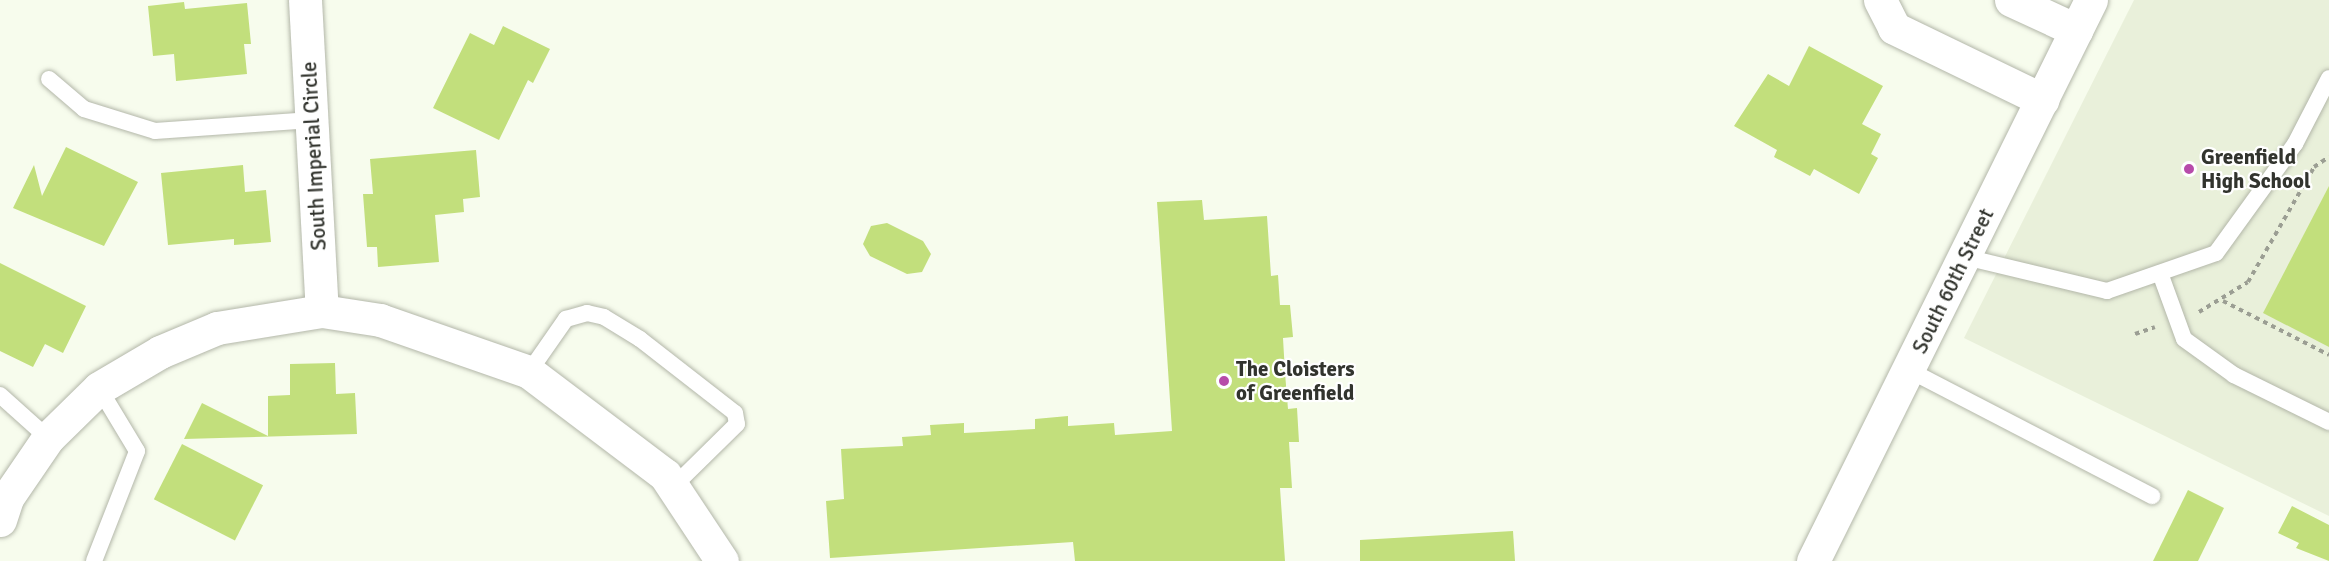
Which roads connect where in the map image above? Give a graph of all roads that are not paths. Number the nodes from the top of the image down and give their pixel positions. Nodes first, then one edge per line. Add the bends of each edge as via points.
1 (305, 0) edge
2 (1880, 0) edge
3 (2011, 0) edge
4 (2091, 0) edge
5 (2076, 30) junction
6 (2329, 78) edge
7 (49, 79) dead end
8 (2043, 100) junction
9 (312, 120) junction
10 (1965, 257) junction
11 (2160, 273) junction
12 (322, 311) junction
13 (1909, 370) junction
14 (530, 372) junction
15 (99, 388) junction
16 (0, 395) edge
17 (2329, 422) edge
18 (48, 438) junction
19 (673, 487) junction
20 (2151, 496) dead end
21 (2, 504) edge
22 (94, 561) edge
23 (722, 561) edge
24 (1813, 561) edge

1 - 9 street, South Imperial Circle
2 - 8 street via 1894,28
3 - 5 street
4 - 5 street, South 60th Street
5 - 8 street, South 60th Street
6 - 11 lane via 2295,144 2216,253
7 - 9 lane via 84,109 155,131
8 - 10 street, South 60th Street
9 - 12 street, South Imperial Circle
10 - 11 lane via 2108,291
10 - 13 street, South 60th Street
11 - 17 lane via 2184,339 2234,375
12 - 14 street via 380,320
12 - 15 street via 217,328 160,352
13 - 20 lane
13 - 24 street, South 60th Street
14 - 19 street via 665,475
14 - 19 lane via 566,319 587,313 604,317 640,339 735,413 737,424
15 - 18 street
15 - 22 lane via 136,451
16 - 18 lane
18 - 21 street
19 - 23 street

